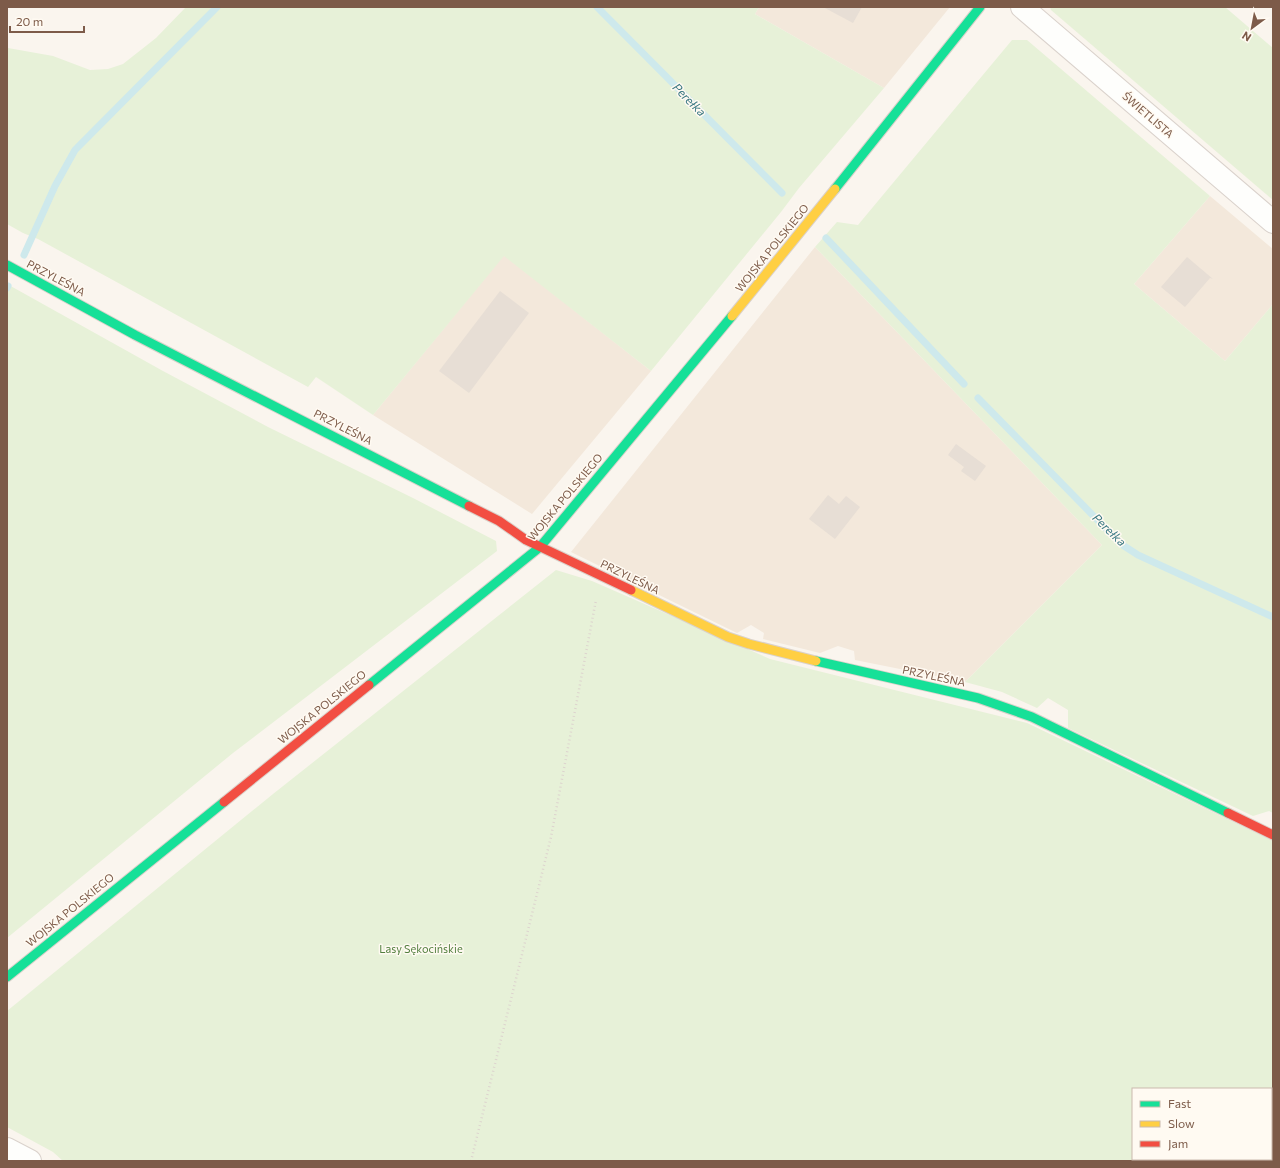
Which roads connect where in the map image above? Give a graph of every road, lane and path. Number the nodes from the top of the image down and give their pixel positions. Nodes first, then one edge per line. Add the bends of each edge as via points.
1 (980, 7) edge
2 (1022, 7) edge
3 (1273, 222) edge
4 (7, 265) edge
5 (540, 547) junction
6 (601, 576) junction
7 (1273, 835) edge
8 (7, 976) edge
9 (7, 1149) edge
10 (30, 1161) edge
11 (471, 1161) edge

1 - 5 street, WOJSKA POLSKIEGO via 794,240
2 - 3 street, ŚWIETLISTA
4 - 5 street, PRZYLEŚNA via 135,335 475,508
5 - 6 street, PRZYLEŚNA
5 - 8 street, WOJSKA POLSKIEGO
6 - 7 street, PRZYLEŚNA via 728,637 749,644 978,698 1032,717
6 - 11 path via 551,837
9 - 10 street

